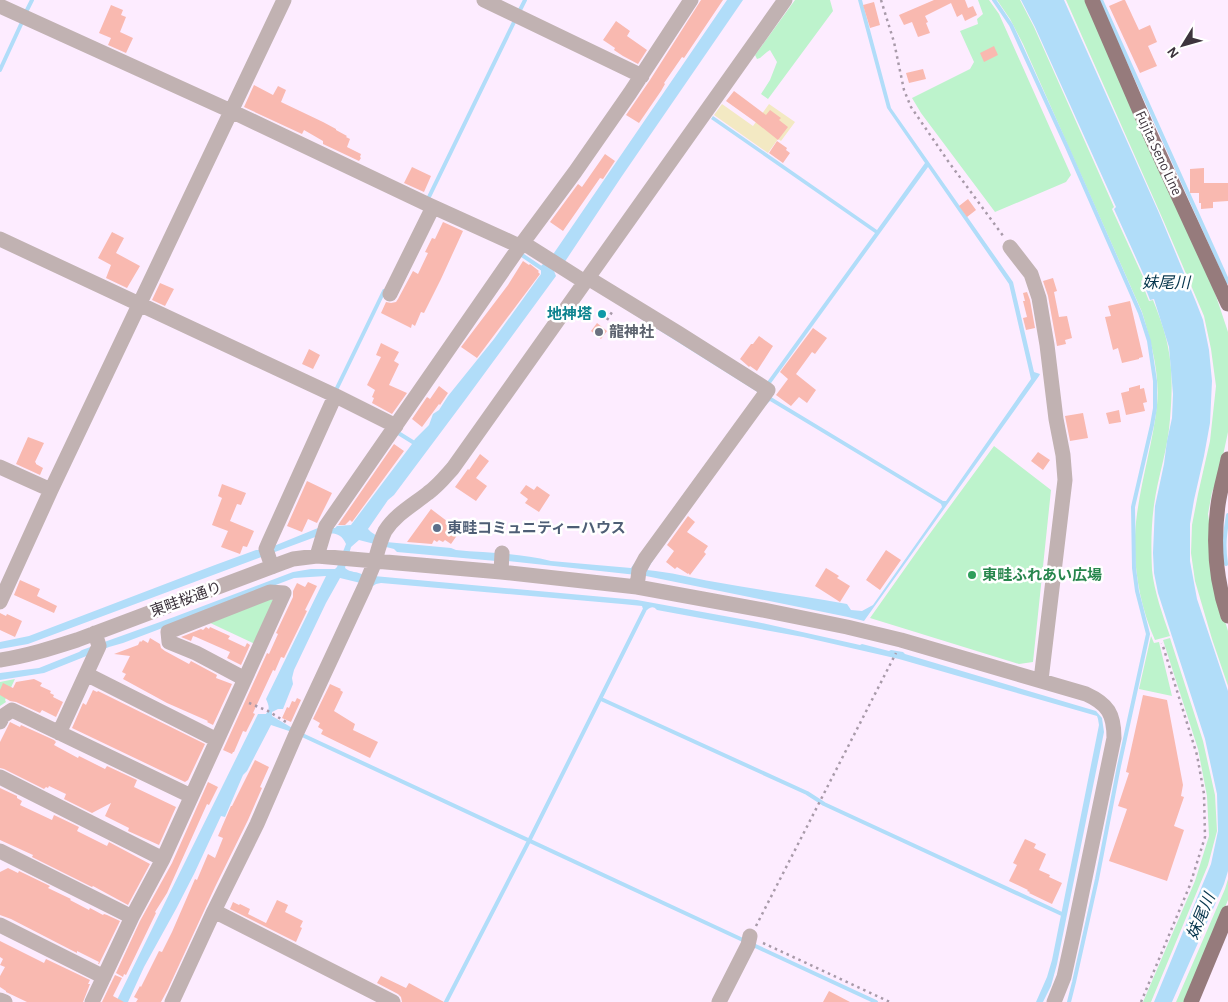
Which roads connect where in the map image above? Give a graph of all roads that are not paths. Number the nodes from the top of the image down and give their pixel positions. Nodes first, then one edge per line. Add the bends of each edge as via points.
1 (284, 0) edge
2 (484, 0) edge
3 (691, 0) edge
4 (786, 0) edge
5 (1092, 0) edge
6 (0, 6) edge
7 (642, 76) junction
8 (229, 115) junction
9 (429, 208) junction
10 (0, 239) edge
11 (1010, 246) road end
12 (518, 250) junction
13 (586, 280) junction
14 (390, 294) dead end
15 (1228, 304) edge
16 (138, 307) junction
17 (334, 399) junction
18 (394, 429) junction
19 (1228, 459) edge
20 (0, 467) edge
21 (51, 490) junction
22 (317, 556) junction
23 (375, 561) junction
24 (272, 567) junction
25 (1223, 574) edge
26 (638, 577) junction
27 (0, 602) edge
28 (1228, 616) edge
29 (95, 633) junction
30 (0, 660) edge
31 (86, 674) junction
32 (245, 679) junction
33 (1041, 680) junction
34 (0, 722) edge
35 (59, 733) junction
36 (218, 740) junction
37 (0, 776) edge
38 (191, 796) junction
39 (0, 851) edge
40 (162, 859) junction
41 (218, 913) junction
42 (1228, 913) edge
43 (132, 917) junction
44 (0, 925) edge
45 (749, 940) road end
46 (104, 977) junction
47 (0, 1000) edge
48 (5, 1002) edge
49 (92, 1002) edge
50 (172, 1002) edge
51 (393, 1002) edge
52 (719, 1002) edge
53 (1054, 1002) edge
54 (1191, 1002) edge

1 - 8 street
2 - 7 street
3 - 7 street
4 - 13 street
5 - 15 main road, Fujita Seno Line
6 - 8 street
7 - 12 street
8 - 9 street
8 - 16 street
9 - 12 street via 514,244
9 - 14 street
10 - 16 street
11 - 33 street via 1031,274 1039,298 1064,455 1065,480
12 - 13 street via 528,246
12 - 18 street
13 - 23 street via 453,468 393,521 381,540
13 - 26 street via 678,333 765,391 645,559
16 - 17 street
16 - 21 street
17 - 18 street
17 - 24 street via 266,549
18 - 22 street via 324,531
19 - 25 main road via 1217,519 1216,555
20 - 21 street
21 - 27 street
22 - 23 street, 東畦桜通り
22 - 24 street, 東畦桜通り via 293,559
23 - 26 street, 東畦桜通り via 501,563
23 - 41 street
24 - 29 street, 東畦桜通り
25 - 28 main road via 1222,592
26 - 33 street, 東畦桜通り via 901,640
29 - 30 street, 東畦桜通り via 43,651
29 - 31 street via 100,646
31 - 35 street
31 - 36 street
32 - 32 street via 169,642 168,632 270,592 284,593
32 - 36 street
33 - 53 street, 東畦桜通り via 1096,698 1104,705 1114,725 1073,936 1064,977
34 - 35 street via 12,710
35 - 38 street
36 - 38 street
37 - 40 street
38 - 40 street
39 - 43 street
40 - 43 street
41 - 50 street
41 - 51 street
42 - 54 main road
43 - 46 street
44 - 46 street
45 - 52 street
46 - 49 street
47 - 48 street

